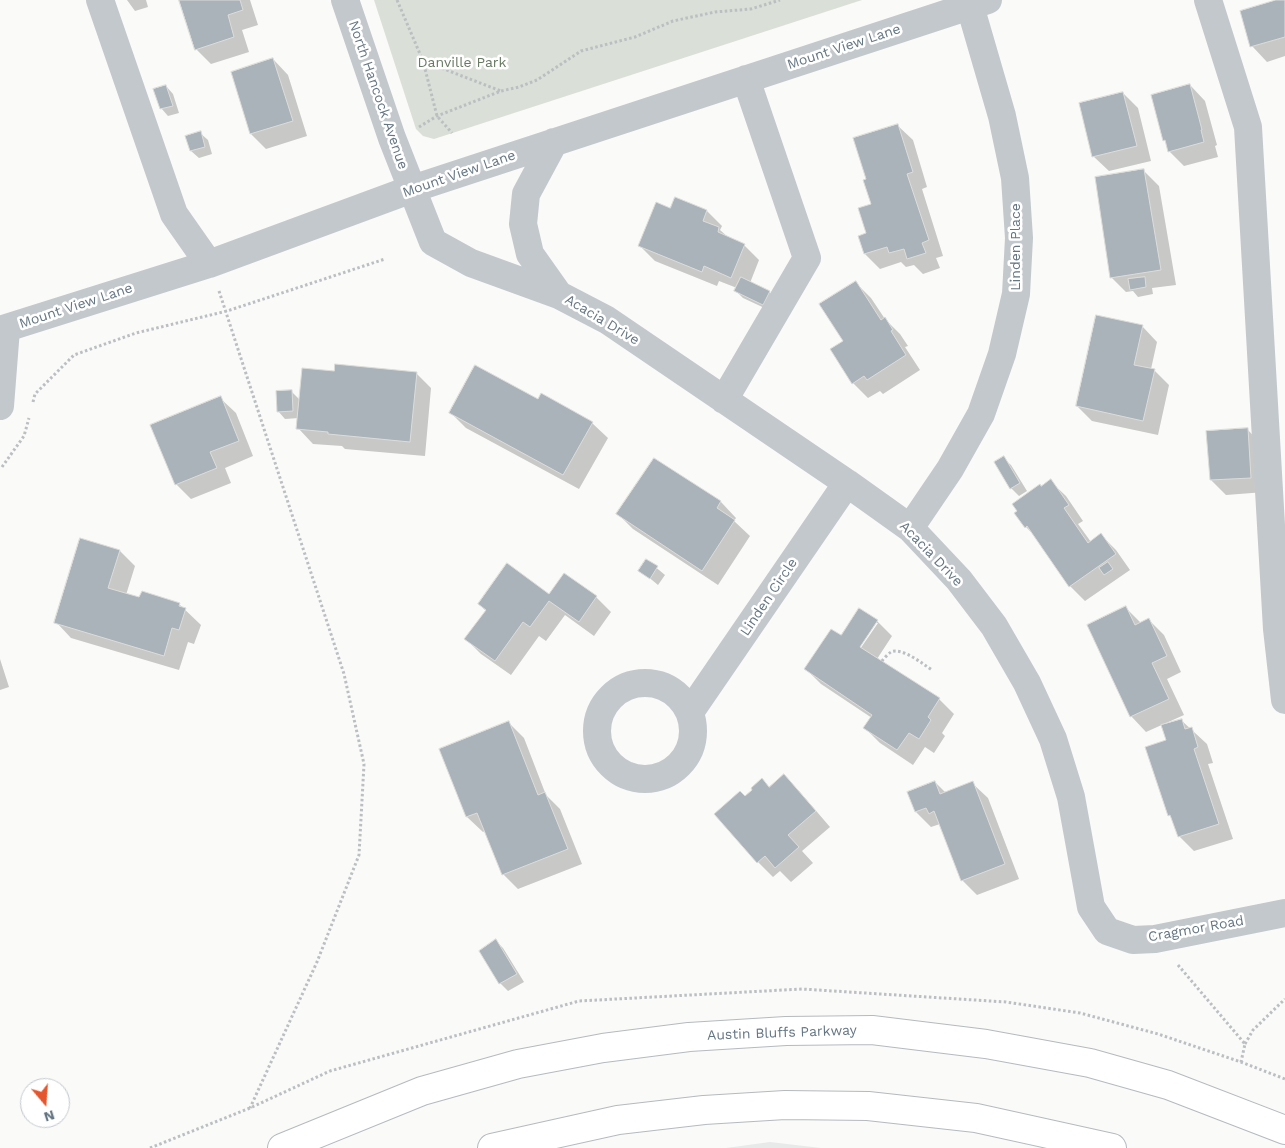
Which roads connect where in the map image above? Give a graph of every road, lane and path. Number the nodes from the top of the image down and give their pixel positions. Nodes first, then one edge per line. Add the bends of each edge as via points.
1 (100, 0) edge
2 (345, 0) edge
3 (397, 0) edge
4 (780, 0) edge
5 (1208, 0) edge
6 (979, 3) edge
7 (423, 61) junction
8 (746, 79) junction
9 (501, 91) junction
10 (437, 116) junction
11 (416, 129) dead end
12 (452, 133) dead end
13 (554, 142) junction
14 (412, 189) junction
15 (385, 259) dead end
16 (209, 264) junction
17 (559, 295) junction
18 (227, 312) junction
19 (3, 330) edge
20 (724, 400) junction
21 (0, 406) edge
22 (2, 467) dead end
23 (847, 483) junction
24 (910, 528) junction
25 (882, 661) dead end
26 (932, 670) dead end
27 (1285, 700) edge
28 (690, 712) dead end
29 (1285, 913) edge
30 (1107, 931) joint
31 (1155, 938) junction
32 (1285, 999) edge
33 (1006, 1002) dead end
34 (1244, 1044) junction
35 (396, 1053) dead end
36 (1241, 1062) junction
37 (1285, 1079) edge
38 (250, 1108) junction
39 (1285, 1130) edge
40 (150, 1148) edge
41 (282, 1148) edge
42 (492, 1148) edge
43 (1112, 1148) edge

1 - 16 street via 174,214
2 - 14 street, North Hancock Avenue
3 - 7 path
4 - 9 path via 751,9 715,12 673,21 635,37 581,51 537,80
5 - 27 street via 1248,127 1277,629
6 - 8 street, Mount View Lane
6 - 24 street, Linden Place via 1015,178 1019,238 1016,294 1002,354 981,414 950,469
7 - 9 path
7 - 10 path
8 - 13 street, Mount View Lane
8 - 20 street via 806,258
9 - 10 path
10 - 11 path
10 - 12 path
13 - 14 street, Mount View Lane
13 - 17 street, Acacia Drive via 526,194 523,224 530,254
14 - 16 street, Mount View Lane
14 - 17 street, Acacia Drive via 433,242 471,263
15 - 18 path
16 - 19 street, Mount View Lane
17 - 20 street, Acacia Drive via 606,320
18 - 22 path via 136,333 74,355 35,394 24,436
18 - 38 path via 344,674 364,764 358,855 317,962
19 - 21 street, Mount View Lane
20 - 23 street, Acacia Drive
23 - 24 street, Acacia Drive
23 - 28 street, Linden Circle
24 - 30 street, Acacia Drive via 959,580 988,618 1027,683 1053,739 1071,797 1091,906
25 - 26 path via 892,652 900,652
29 - 31 street, Cragmor Road
30 - 31 street, Cragmor Road via 1133,940
31 - 34 path
32 - 34 path via 1253,1030
33 - 36 path via 1080,1013 1158,1034
34 - 36 path
35 - 38 path via 330,1071
36 - 37 path
38 - 40 path
39 - 41 main road, Austin Bluffs Parkway via 1168,1085 1090,1063 986,1044 872,1030 786,1031 679,1038 518,1064 422,1091
42 - 43 main road via 618,1120 785,1105 868,1106 976,1118

